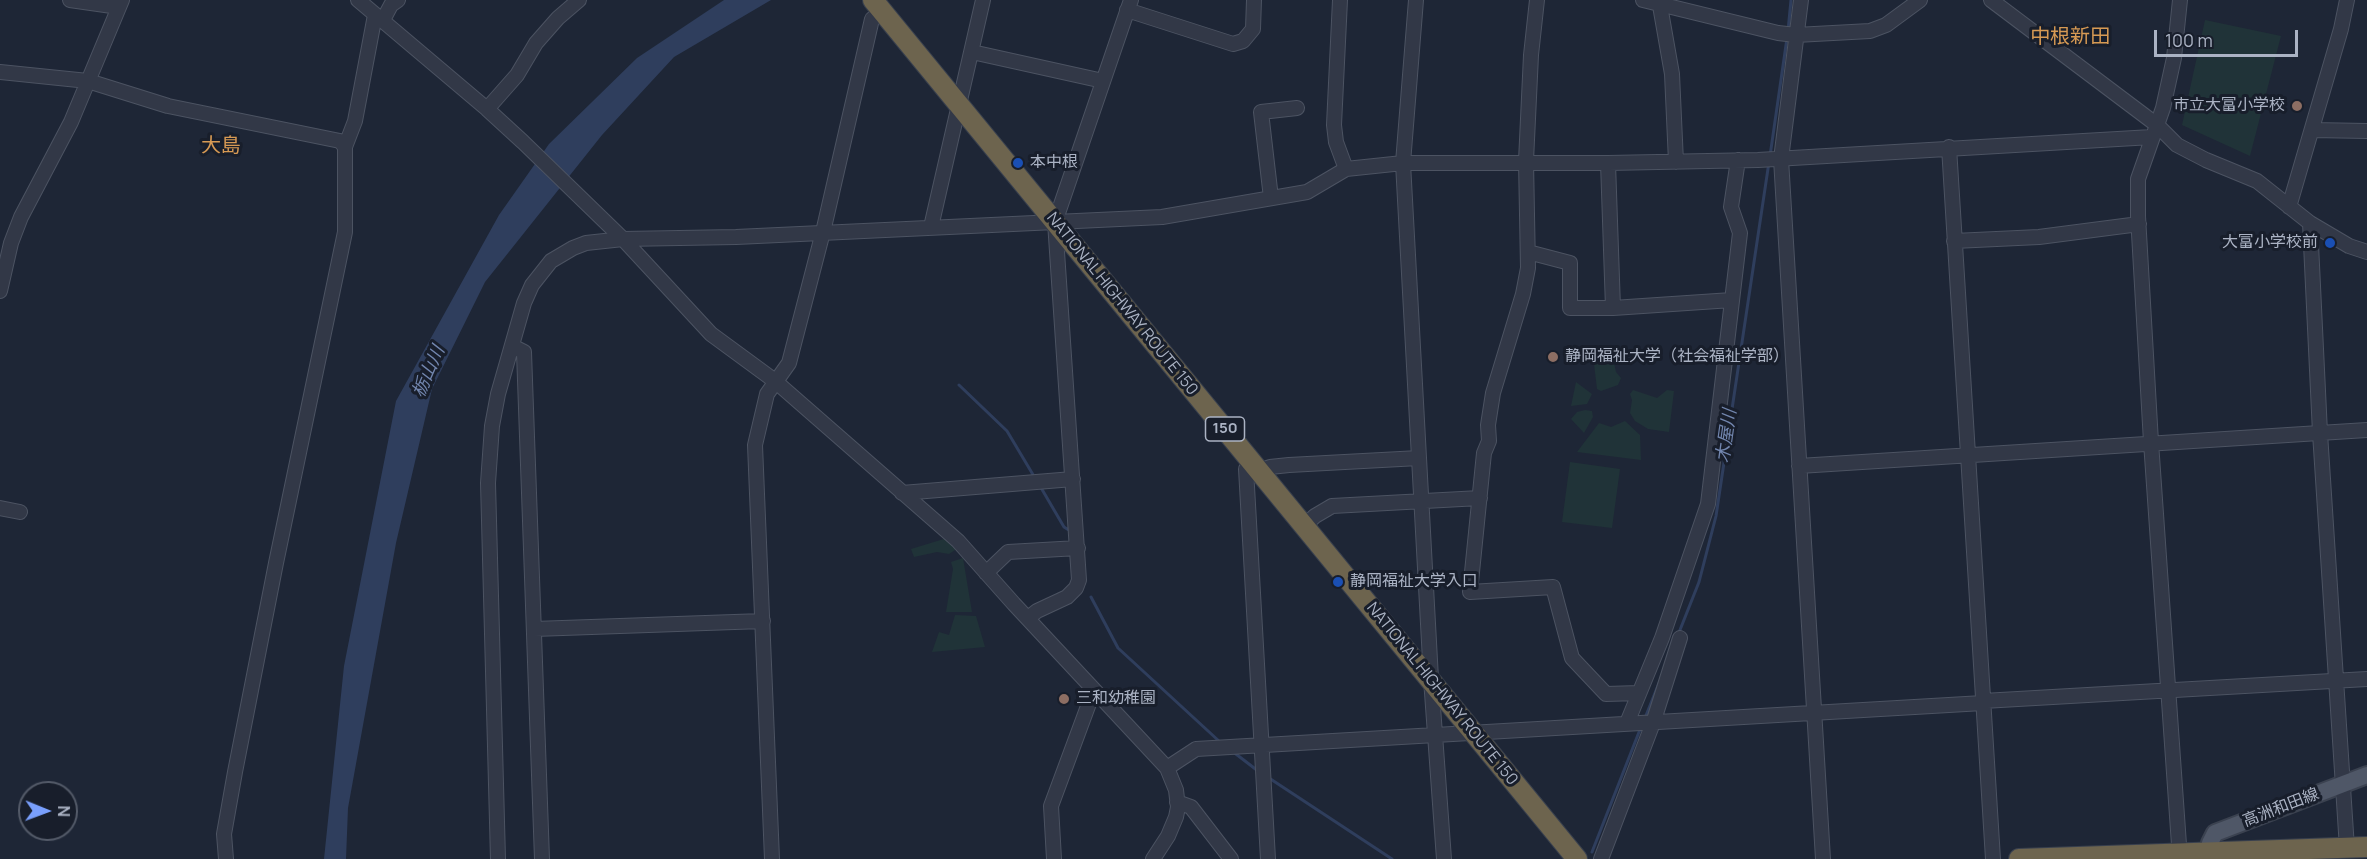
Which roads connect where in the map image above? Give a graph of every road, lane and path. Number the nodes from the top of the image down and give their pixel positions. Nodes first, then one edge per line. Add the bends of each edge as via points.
1 (70, 0) edge
2 (358, 0) edge
3 (398, 0) edge
4 (579, 0) edge
5 (983, 0) edge
6 (1254, 0) edge
7 (1340, 0) edge
8 (1416, 0) edge
9 (1537, 0) edge
10 (1643, 0) edge
11 (1801, 0) edge
12 (1920, 0) edge
13 (1991, 0) edge
14 (2180, 0) edge
15 (2347, 0) edge
16 (1658, 2) edge
17 (121, 4) edge
18 (1129, 5) edge
19 (872, 10) edge
20 (379, 17) junction
21 (1796, 35) junction
22 (972, 52) junction
23 (0, 72) edge
24 (88, 81) junction
25 (1103, 81) junction
26 (960, 106) junction
27 (1297, 108) dead end
28 (487, 109) junction
29 (2313, 130) junction
30 (2154, 131) junction
31 (2367, 132) edge
32 (345, 147) junction
33 (1949, 147) junction
34 (1781, 159) junction
35 (1738, 160) junction
36 (1526, 161) junction
37 (1676, 162) junction
38 (1403, 163) junction
39 (1608, 163) junction
40 (1346, 169) junction
41 (1271, 198) junction
42 (2289, 207) junction
43 (1055, 222) junction
44 (2310, 223) junction
45 (2139, 224) junction
46 (931, 227) junction
47 (824, 232) junction
48 (623, 239) junction
49 (1954, 241) junction
50 (1528, 252) junction
51 (2367, 252) edge
52 (0, 291) edge
53 (1732, 300) junction
54 (1613, 308) junction
55 (512, 346) junction
56 (776, 381) junction
57 (2367, 430) edge
58 (2320, 434) junction
59 (2151, 442) junction
60 (1969, 454) junction
61 (1419, 458) junction
62 (1799, 465) junction
63 (1256, 467) junction
64 (1073, 479) junction
65 (902, 493) junction
66 (1480, 498) junction
67 (1423, 500) junction
68 (0, 508) edge
69 (20, 512) dead end
70 (1304, 526) junction
71 (1078, 548) junction
72 (986, 573) junction
73 (1028, 618) junction
74 (763, 621) junction
75 (534, 629) junction
76 (1680, 639) dead end
77 (1431, 679) junction
78 (2367, 679) edge
79 (2335, 680) junction
80 (1094, 690) junction
81 (2169, 690) junction
82 (1639, 693) junction
83 (1983, 702) junction
84 (1814, 713) junction
85 (1627, 723) junction
86 (1653, 723) junction
87 (1474, 733) junction
88 (1436, 736) junction
89 (1261, 746) junction
90 (1167, 768) junction
91 (2367, 775) edge
92 (2342, 785) junction
93 (1177, 802) junction
94 (2347, 848) junction
95 (2367, 848) edge
96 (2209, 854) junction
97 (2180, 856) edge
98 (226, 859) edge
99 (498, 859) edge
100 (542, 859) edge
101 (772, 859) edge
102 (1054, 859) edge
103 (1153, 859) edge
104 (1231, 859) edge
105 (1268, 859) edge
106 (1444, 859) edge
107 (1577, 859) edge
108 (1601, 859) edge
109 (1823, 859) edge
110 (1993, 859) edge
111 (2019, 859) edge

1 - 17 street
2 - 20 street
3 - 20 street
4 - 28 street via 536,43 522,69
5 - 22 street
6 - 18 street via 1253,29 1243,41 1233,44
7 - 40 street via 1334,125
8 - 38 street
9 - 36 street
10 - 16 street
11 - 21 street
12 - 21 street via 1886,25 1870,31
13 - 30 street
14 - 30 street via 2174,58
15 - 29 street
16 - 21 street
16 - 37 street via 1672,74
17 - 24 street
18 - 25 street
19 - 26 highway, NATIONAL HIGHWAY ROUTE 150 / 150
19 - 47 street
20 - 28 street
20 - 32 street via 355,121
21 - 34 street
22 - 25 street
22 - 26 street
23 - 24 street
24 - 32 street via 168,106 340,141
24 - 52 street via 10,243
25 - 43 street
26 - 43 highway, NATIONAL HIGHWAY ROUTE 150 / 150
26 - 46 street
27 - 41 street via 1261,111
28 - 48 street
29 - 31 street
29 - 42 street
30 - 33 street
30 - 42 street via 2206,160 2257,181
30 - 45 street via 2138,179
32 - 98 street via 345,232 235,772 224,834
33 - 34 street
33 - 49 street
34 - 35 street
34 - 62 street
35 - 37 street
35 - 53 street via 1731,207 1740,233
36 - 38 street
36 - 39 street
36 - 50 street
37 - 39 street
38 - 40 street
38 - 61 street
39 - 54 street
40 - 41 street via 1308,192
41 - 43 street via 1162,217
42 - 44 street
43 - 46 street
43 - 63 highway, NATIONAL HIGHWAY ROUTE 150 / 150
43 - 64 street
44 - 51 street
44 - 58 street
45 - 49 street via 2039,237
45 - 59 street
46 - 47 street
47 - 48 street
47 - 56 street via 789,363
48 - 55 street via 586,243 551,261 532,285
48 - 56 street via 711,334
49 - 60 street
50 - 54 street via 1570,263 1570,308
50 - 66 street via 1523,294 1493,393
53 - 54 street
53 - 82 street via 1708,504
55 - 75 street via 524,352
55 - 99 street via 498,394 488,460
56 - 65 street
56 - 74 street via 767,394 755,444
57 - 58 street
58 - 59 street
58 - 79 street
59 - 60 street
59 - 81 street
60 - 62 street
60 - 83 street
61 - 63 street
61 - 67 street
62 - 84 street
63 - 70 highway, NATIONAL HIGHWAY ROUTE 150 / 150
63 - 89 street via 1246,469
64 - 65 street
64 - 71 street
65 - 72 street via 958,541
66 - 67 street
66 - 82 street via 1470,592 1554,587 1572,658 1606,694
67 - 70 street via 1332,506
67 - 77 street
68 - 69 street
70 - 77 highway, NATIONAL HIGHWAY ROUTE 150 / 150
71 - 72 street via 1008,552
71 - 73 street via 1076,588
72 - 73 street
73 - 80 street
74 - 75 street
74 - 101 street
75 - 100 street
76 - 86 street
77 - 87 highway, NATIONAL HIGHWAY ROUTE 150 / 150
77 - 88 street
78 - 79 street
79 - 81 street
79 - 92 street
80 - 90 street
80 - 102 street via 1051,806
81 - 83 street
81 - 97 street
82 - 85 street
83 - 84 street
83 - 110 street
84 - 86 street
84 - 109 street
85 - 86 street
85 - 87 street
86 - 108 street
87 - 88 street
87 - 107 highway, NATIONAL HIGHWAY ROUTE 150 / 150
88 - 89 street
88 - 106 street
89 - 90 street via 1196,749
89 - 105 street
90 - 93 street
91 - 92 main road, 高洲和田線
92 - 94 street
92 - 96 main road, 高洲和田線 via 2215,833
93 - 103 street via 1176,817
93 - 104 street via 1191,807
94 - 95 highway
94 - 96 highway
96 - 97 highway
97 - 111 highway

